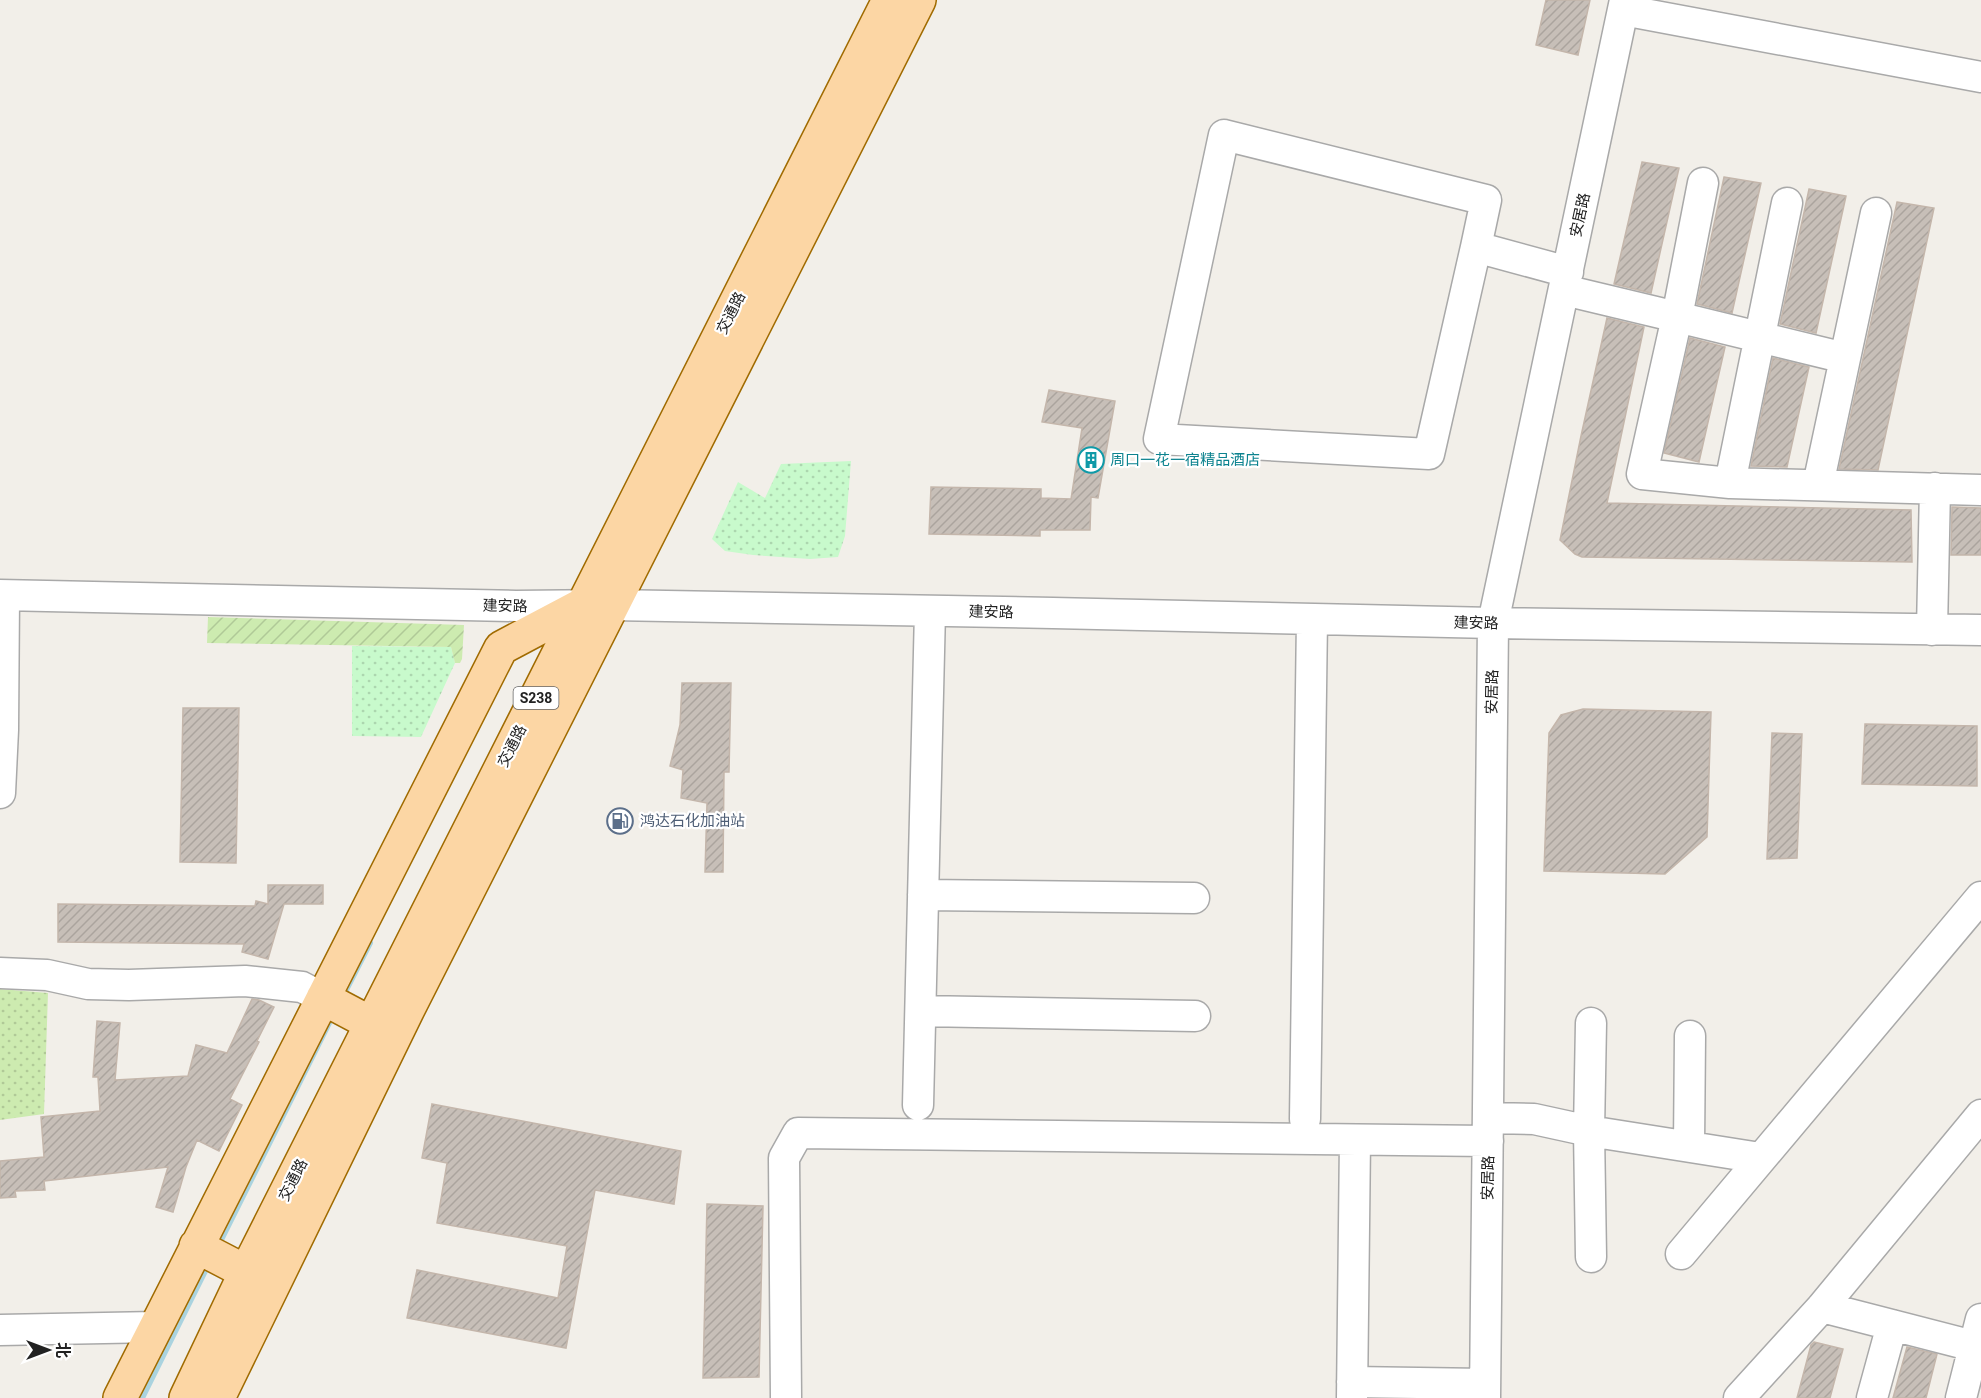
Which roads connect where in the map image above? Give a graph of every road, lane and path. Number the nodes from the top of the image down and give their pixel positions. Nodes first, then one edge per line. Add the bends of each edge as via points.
1 (889, 0) edge
2 (919, 0) edge
3 (1624, 5) edge
4 (1981, 77) edge
5 (1703, 183) dead end
6 (1787, 203) dead end
7 (1876, 213) dead end
8 (1476, 247) junction
9 (1566, 281) junction
10 (1677, 317) junction
11 (1760, 337) junction
12 (1845, 358) junction
13 (1730, 483) junction
14 (1818, 485) junction
15 (1935, 488) junction
16 (1981, 490) edge
17 (2, 596) edge
18 (597, 605) junction
19 (930, 611) junction
20 (1312, 619) junction
21 (1493, 623) junction
22 (1932, 630) junction
23 (1981, 630) edge
24 (1, 730) edge
25 (0, 793) edge
26 (923, 895) junction
27 (1981, 897) edge
28 (1194, 898) dead end
29 (0, 973) edge
30 (323, 998) junction
31 (921, 1011) junction
32 (1195, 1016) dead end
33 (1592, 1023) dead end
34 (372, 1024) junction
35 (1690, 1036) dead end
36 (918, 1105) dead end
37 (1981, 1115) edge
38 (1305, 1119) dead end
39 (1488, 1130) junction
40 (1589, 1131) junction
41 (1355, 1140) junction
42 (1689, 1146) junction
43 (1760, 1158) junction
44 (196, 1246) junction
45 (1681, 1254) dead end
46 (1592, 1257) dead end
47 (246, 1272) junction
48 (1822, 1307) junction
49 (1892, 1325) junction
50 (156, 1327) junction
51 (0, 1330) edge
52 (1979, 1338) edge
53 (1352, 1390) edge
54 (1485, 1391) edge
55 (120, 1398) edge
56 (186, 1398) edge
57 (218, 1398) edge
58 (786, 1398) edge
59 (1739, 1398) edge
60 (1872, 1398) edge
61 (1961, 1398) edge

1 - 18 main road, 交通路 / S238
2 - 18 main road, 交通路 / S238
3 - 4 street
3 - 9 street, 安居路
5 - 10 street
6 - 11 street
7 - 12 street
8 - 8 street via 1486,200 1224,135 1159,439 1429,454
8 - 9 street
9 - 10 street
9 - 21 street, 安居路
10 - 11 street
10 - 13 street via 1642,474
11 - 12 street
11 - 13 street
12 - 14 street
13 - 14 street
14 - 15 street
15 - 16 street
15 - 22 street
17 - 18 street, 建安路
17 - 24 street
18 - 19 street, 建安路
18 - 30 main road via 501,648
18 - 34 main road, 交通路 / S238
18 - 57 main road, 交通路 / S238
19 - 20 street, 建安路
19 - 26 street
20 - 21 street, 建安路
20 - 38 street
21 - 22 street, 建安路
21 - 39 street, 安居路
22 - 23 street, 建安路
24 - 25 street
26 - 28 street
26 - 31 street
27 - 43 street
29 - 30 street via 47,975 88,984 245,981 302,987
30 - 34 main road
30 - 44 main road
31 - 32 street
31 - 36 street
33 - 40 street
34 - 47 main road, 交通路 / S238
35 - 42 street
37 - 48 street
39 - 40 street via 1534,1119
39 - 41 street
39 - 54 street, 安居路
40 - 42 street
40 - 46 street
41 - 53 street
41 - 58 street via 798,1133 784,1158
42 - 43 street
43 - 45 street
44 - 47 main road
44 - 50 main road
47 - 56 main road, 交通路 / S238
48 - 49 street
48 - 59 street
49 - 52 street
49 - 60 street
50 - 51 street
50 - 55 main road
52 - 61 street
53 - 54 street

